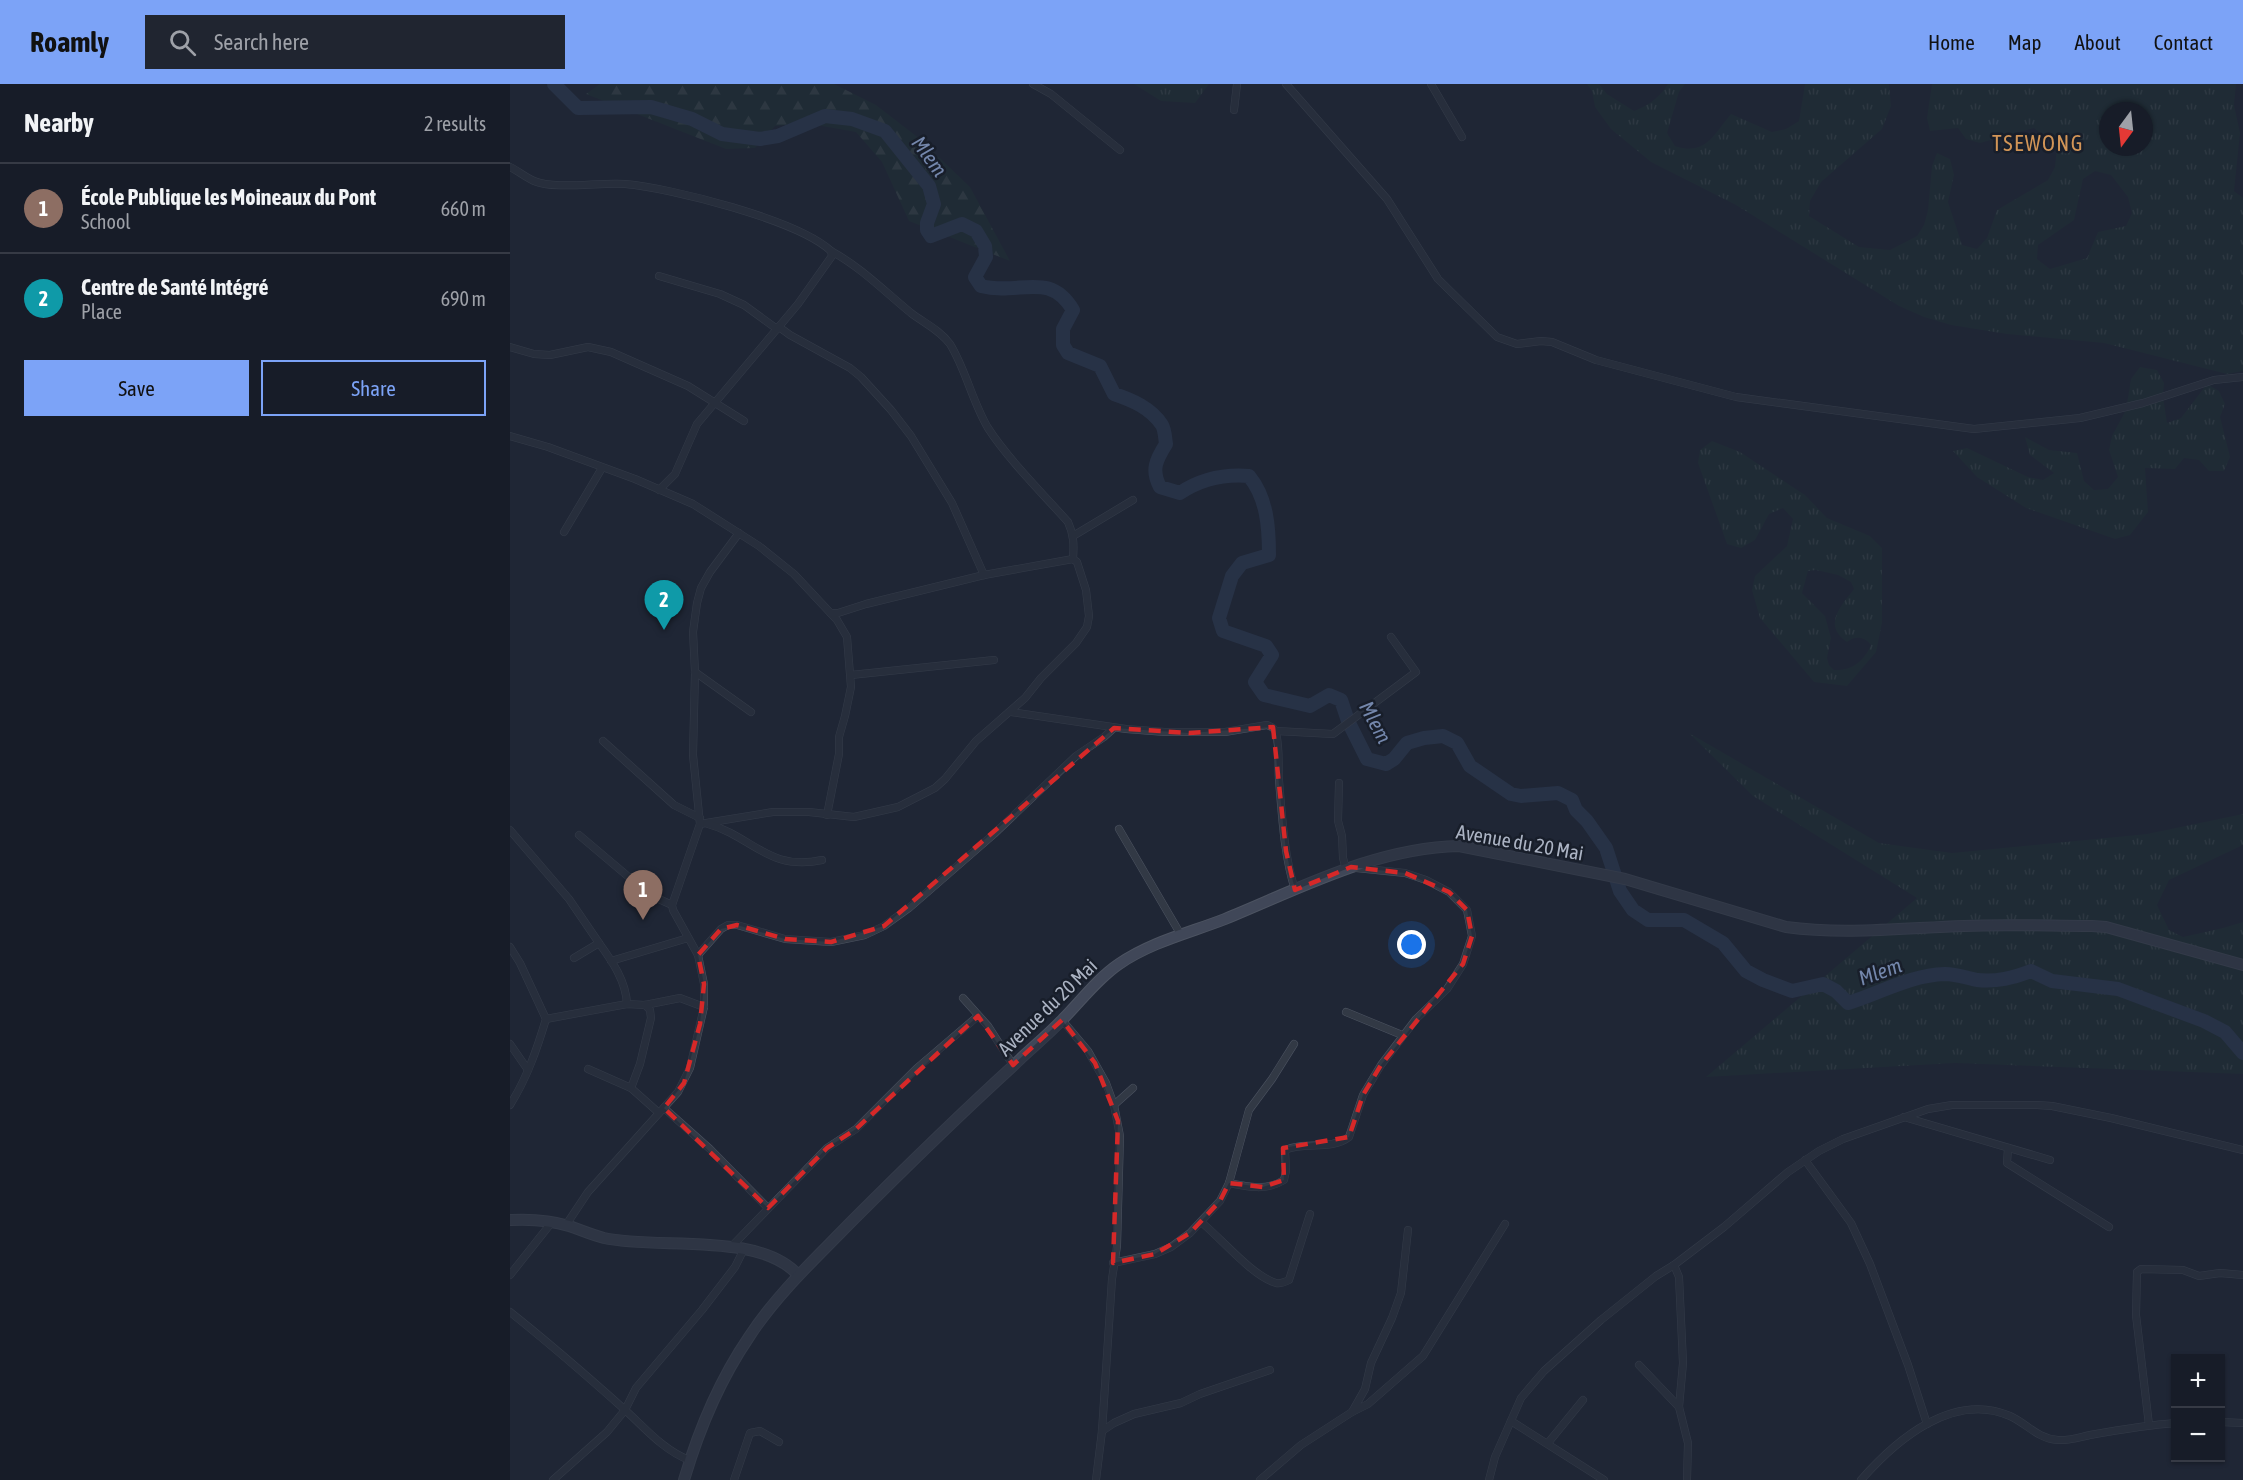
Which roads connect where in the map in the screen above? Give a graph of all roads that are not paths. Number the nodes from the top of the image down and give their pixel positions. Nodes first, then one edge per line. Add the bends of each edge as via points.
1 (1033, 84) edge
2 (1237, 84) edge
3 (1286, 84) edge
4 (1431, 84) edge
5 (1234, 110) dead end
6 (1462, 137) dead end
7 (1120, 150) dead end
8 (510, 167) edge
9 (831, 251) junction
10 (659, 276) dead end
11 (778, 328) junction
12 (510, 347) edge
13 (2243, 376) edge
14 (716, 403) junction
15 (744, 421) dead end
16 (510, 436) edge
17 (602, 468) junction
18 (660, 490) junction
19 (1133, 500) dead end
20 (564, 532) dead end
21 (739, 533) junction
22 (1073, 536) junction
23 (1073, 559) junction
24 (984, 575) junction
25 (831, 613) junction
26 (1391, 638) dead end
27 (994, 660) dead end
28 (695, 672) junction
29 (851, 675) junction
30 (751, 712) dead end
31 (1011, 712) junction
32 (1114, 728) junction
33 (1276, 731) junction
34 (603, 741) dead end
35 (1339, 783) dead end
36 (827, 815) junction
37 (702, 822) junction
38 (1119, 829) dead end
39 (510, 830) edge
40 (579, 835) dead end
41 (822, 860) dead end
42 (1349, 868) junction
43 (1295, 890) junction
44 (672, 905) junction
45 (1181, 935) junction
46 (688, 938) junction
47 (599, 943) junction
48 (510, 948) edge
49 (698, 955) junction
50 (574, 957) dead end
51 (611, 961) junction
52 (2243, 965) edge
53 (963, 998) dead end
54 (627, 1004) junction
55 (645, 1005) junction
56 (704, 1007) junction
57 (1346, 1012) dead end
58 (978, 1016) junction
59 (546, 1019) junction
60 (1062, 1020) junction
61 (1402, 1035) junction
62 (510, 1044) edge
63 (1294, 1044) dead end
64 (1013, 1065) junction
65 (588, 1069) dead end
66 (528, 1070) junction
67 (631, 1088) junction
68 (1133, 1088) dead end
69 (510, 1105) edge
70 (1114, 1105) junction
71 (661, 1110) junction
72 (1904, 1117) junction
73 (2008, 1148) junction
74 (2243, 1150) edge
75 (1804, 1160) junction
76 (2050, 1160) dead end
77 (1229, 1183) junction
78 (768, 1208) junction
79 (1310, 1214) dead end
80 (510, 1220) edge
81 (552, 1222) junction
82 (1201, 1222) junction
83 (1505, 1224) dead end
84 (566, 1225) junction
85 (2109, 1227) dead end
86 (1408, 1230) dead end
87 (730, 1248) junction
88 (744, 1251) junction
89 (1113, 1263) junction
90 (1674, 1265) junction
91 (510, 1275) edge
92 (798, 1275) junction
93 (2243, 1275) edge
94 (510, 1312) edge
95 (1639, 1365) dead end
96 (1270, 1370) dead end
97 (1583, 1400) dead end
98 (1679, 1407) junction
99 (625, 1410) junction
100 (1352, 1412) junction
101 (1511, 1421) junction
102 (2225, 1422) edge
103 (2171, 1423) edge
104 (2243, 1423) edge
105 (1927, 1424) junction
106 (2150, 1425) junction
107 (1102, 1431) junction
108 (779, 1442) dead end
109 (1548, 1443) junction
110 (689, 1460) junction
111 (553, 1480) edge
112 (684, 1480) edge
113 (734, 1480) edge
114 (1096, 1480) edge
115 (1260, 1480) edge
116 (1489, 1480) edge
117 (1604, 1480) edge
118 (1687, 1480) edge
119 (1861, 1480) edge

1 - 7 street
2 - 5 street
3 - 13 street via 1386,198 1438,279 1497,337 1508,342 1551,342 1596,360 1736,397 1974,429 2080,418 2214,380
4 - 6 street
8 - 9 street via 534,181 549,184 621,183 668,190 780,224
9 - 11 street via 826,266
9 - 22 street via 853,263 938,331 961,367 989,429 1068,522
10 - 11 street via 728,298
11 - 14 street
11 - 24 street via 850,368 891,410 952,503
12 - 14 street via 550,355 588,347 611,352 660,372
14 - 15 street
14 - 18 street via 697,424 675,474
16 - 17 street
17 - 18 street
17 - 20 street
18 - 21 street via 693,504
19 - 22 street
21 - 25 street via 794,574
21 - 28 street via 701,588 693,632
22 - 23 street
23 - 24 street
23 - 31 street via 1086,590 1087,627
24 - 25 street
25 - 29 street via 847,637
26 - 33 street via 1416,672 1333,734
27 - 29 street
28 - 30 street
28 - 37 street via 693,755
29 - 36 street
31 - 32 street
31 - 36 street via 976,741 945,779 916,800 854,818
32 - 33 street via 1188,733 1267,725
32 - 49 street via 1076,756 994,834 884,926 865,935 831,942 785,939 728,925
33 - 43 street via 1286,851
34 - 37 street via 674,805
35 - 42 street via 1342,858
36 - 37 street via 773,812
37 - 41 street via 776,859 795,863
37 - 44 street
38 - 45 street
39 - 47 street via 569,899
40 - 44 street via 650,895
42 - 43 main road, Avenue du 20 Mai
42 - 52 main road, Avenue du 20 Mai via 1403,851 1459,846 1619,878 1797,928 2106,927
42 - 61 street via 1405,873 1426,880 1449,892 1467,910 1472,936 1463,964 1447,989
43 - 45 main road, Avenue du 20 Mai
44 - 46 street
45 - 60 main road, Avenue du 20 Mai via 1116,966
46 - 49 street
46 - 51 street
47 - 50 street
47 - 51 street
48 - 59 street
49 - 56 street
51 - 54 street via 624,986
53 - 58 street
54 - 55 street
54 - 59 street
55 - 56 street via 680,998
55 - 67 street via 651,1018
56 - 71 street via 687,1076
57 - 61 street
58 - 64 street
58 - 78 street via 916,1069 856,1129 827,1148
59 - 66 street
60 - 64 main road, Avenue du 20 Mai
60 - 70 street via 1088,1051
61 - 77 street via 1363,1095 1349,1137 1285,1150 1284,1180 1277,1185
62 - 66 street
63 - 77 street via 1249,1110
64 - 92 main road, Avenue du 20 Mai
65 - 67 street
66 - 69 street
67 - 71 street
68 - 70 street
70 - 89 street via 1120,1136 1120,1177
71 - 78 street via 710,1149
71 - 84 street via 588,1192
72 - 73 street
72 - 74 street via 1952,1105 2052,1106
72 - 75 street via 1843,1139
73 - 76 street
73 - 85 street via 2007,1163
75 - 90 street
75 - 105 street via 1851,1223 1908,1365
77 - 82 street via 1220,1201
78 - 87 street
79 - 82 street via 1290,1280 1284,1283 1275,1283 1255,1270
80 - 81 main road
81 - 84 main road
81 - 91 street
82 - 89 street via 1171,1247
83 - 100 street via 1423,1356 1368,1404
84 - 87 main road via 603,1238
86 - 100 street via 1401,1293 1371,1363 1365,1389
87 - 88 main road
88 - 92 main road via 775,1257
88 - 99 street via 702,1310 636,1388
89 - 107 street
90 - 98 street via 1679,1277 1683,1363
90 - 101 street via 1618,1306 1544,1371 1521,1398
92 - 110 main road, Avenue du 20 Mai via 730,1367
93 - 106 street via 2199,1276 2183,1270 2137,1272 2136,1315
94 - 99 street
95 - 98 street
96 - 107 street via 1181,1403 1134,1414
97 - 109 street
98 - 118 street via 1688,1443
99 - 110 street via 648,1432
99 - 111 street via 607,1432
100 - 115 street via 1301,1445
101 - 109 street
101 - 116 street
102 - 104 street
103 - 106 street
105 - 106 street via 1972,1408 2010,1416 2027,1429 2059,1440
105 - 119 street via 1875,1464
107 - 114 street
108 - 113 street via 760,1431 750,1433
109 - 117 street
110 - 112 main road, Avenue du 20 Mai

